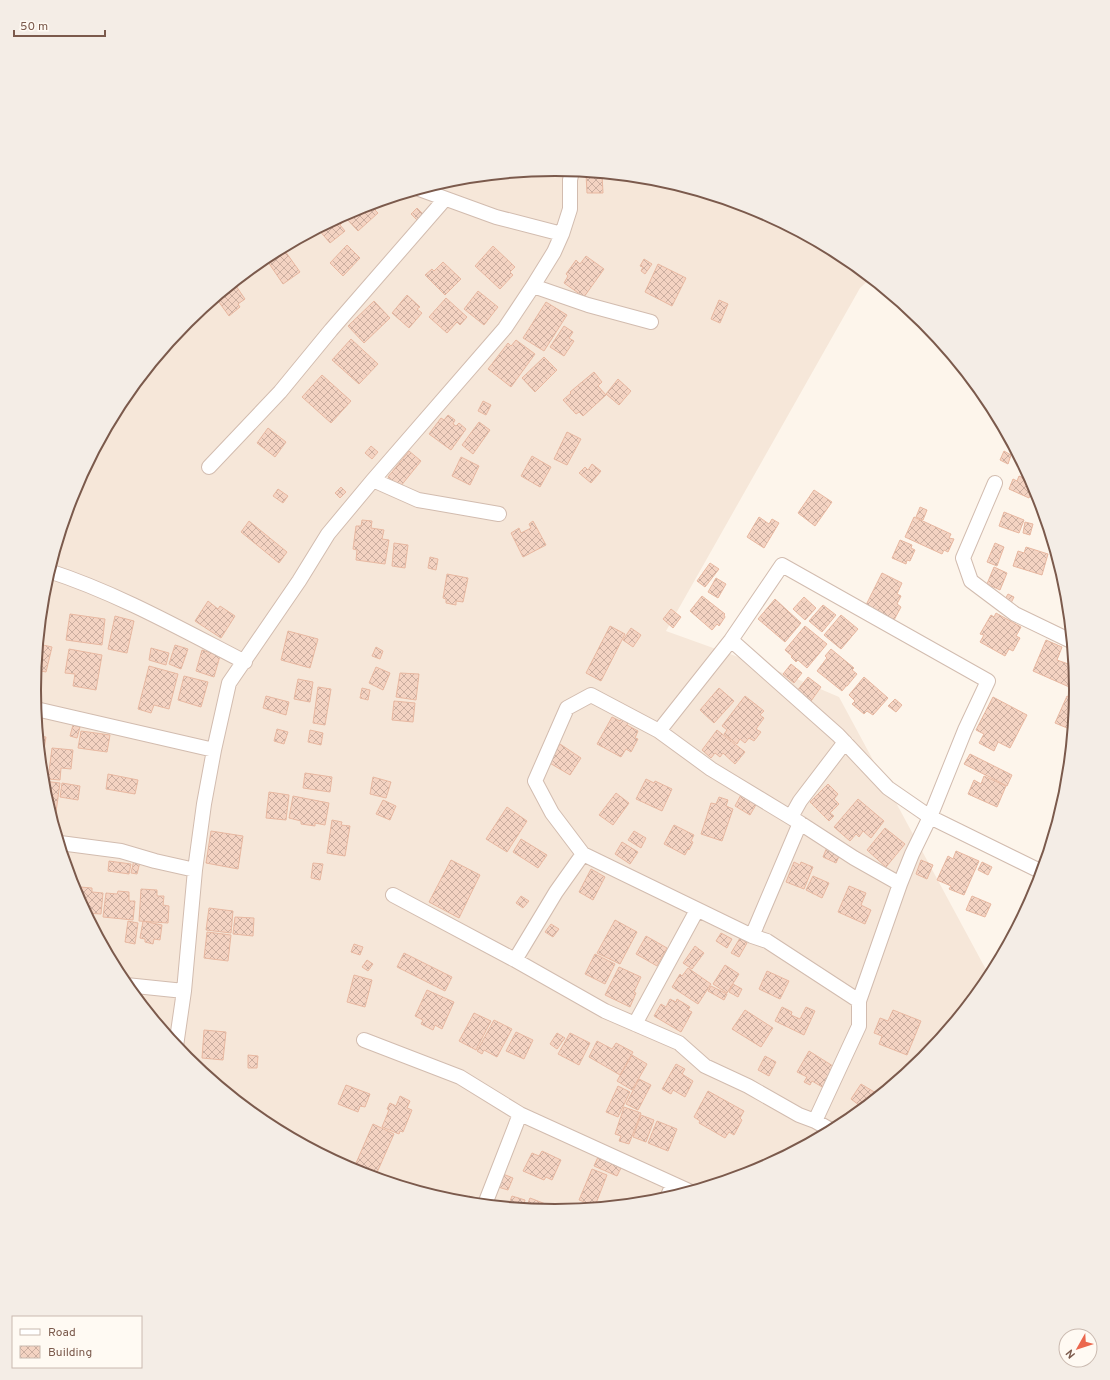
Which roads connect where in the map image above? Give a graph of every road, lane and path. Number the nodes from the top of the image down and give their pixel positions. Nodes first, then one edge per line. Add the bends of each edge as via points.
1 (571, 176) edge
2 (428, 193) edge
3 (445, 199) junction
4 (562, 234) junction
5 (533, 286) junction
6 (650, 322) dead end
7 (209, 467) dead end
8 (373, 480) junction
9 (994, 483) dead end
10 (499, 514) dead end
11 (55, 573) edge
12 (1066, 639) edge
13 (731, 640) junction
14 (245, 662) junction
15 (42, 710) edge
16 (659, 732) junction
17 (845, 742) junction
18 (214, 750) junction
19 (930, 817) junction
20 (795, 820) junction
21 (65, 844) edge
22 (583, 854) junction
23 (1037, 869) edge
24 (195, 870) junction
25 (900, 884) junction
26 (393, 895) dead end
27 (696, 910) junction
28 (752, 936) junction
29 (515, 960) junction
30 (135, 986) edge
31 (184, 991) junction
32 (859, 1001) junction
33 (635, 1024) junction
34 (177, 1038) edge
35 (364, 1040) dead end
36 (520, 1114) junction
37 (815, 1121) junction
38 (825, 1127) edge
39 (673, 1184) junction
40 (681, 1188) edge
41 (670, 1190) edge
42 (487, 1200) edge

1 - 4 street via 570,209
2 - 3 street
3 - 4 street via 496,217
3 - 7 street via 280,392
4 - 5 street
5 - 6 street
5 - 8 street via 505,328
8 - 10 street via 418,500
8 - 14 street via 328,534 300,581
9 - 12 street via 963,558 971,581 1015,614
11 - 14 street via 75,579 154,615
13 - 16 street
13 - 17 street
13 - 19 street via 782,565 988,681
14 - 18 street via 229,683
15 - 18 street
16 - 20 street via 711,769
16 - 22 street via 591,695 567,708 535,780 552,813
17 - 19 street via 888,788
17 - 20 street via 800,801
18 - 24 street
19 - 23 street
19 - 25 street
20 - 25 street
20 - 28 street
21 - 24 street via 121,851
22 - 27 street
22 - 29 street via 556,892
24 - 31 street
25 - 32 street
26 - 29 street
27 - 28 street
27 - 33 street
28 - 32 street via 767,941
29 - 33 street via 605,1011
30 - 31 street
31 - 34 street
32 - 37 street via 859,1026
33 - 37 street via 679,1043 705,1066
35 - 36 street via 460,1077
36 - 39 street
36 - 42 street
37 - 38 street
39 - 40 street
39 - 41 street

